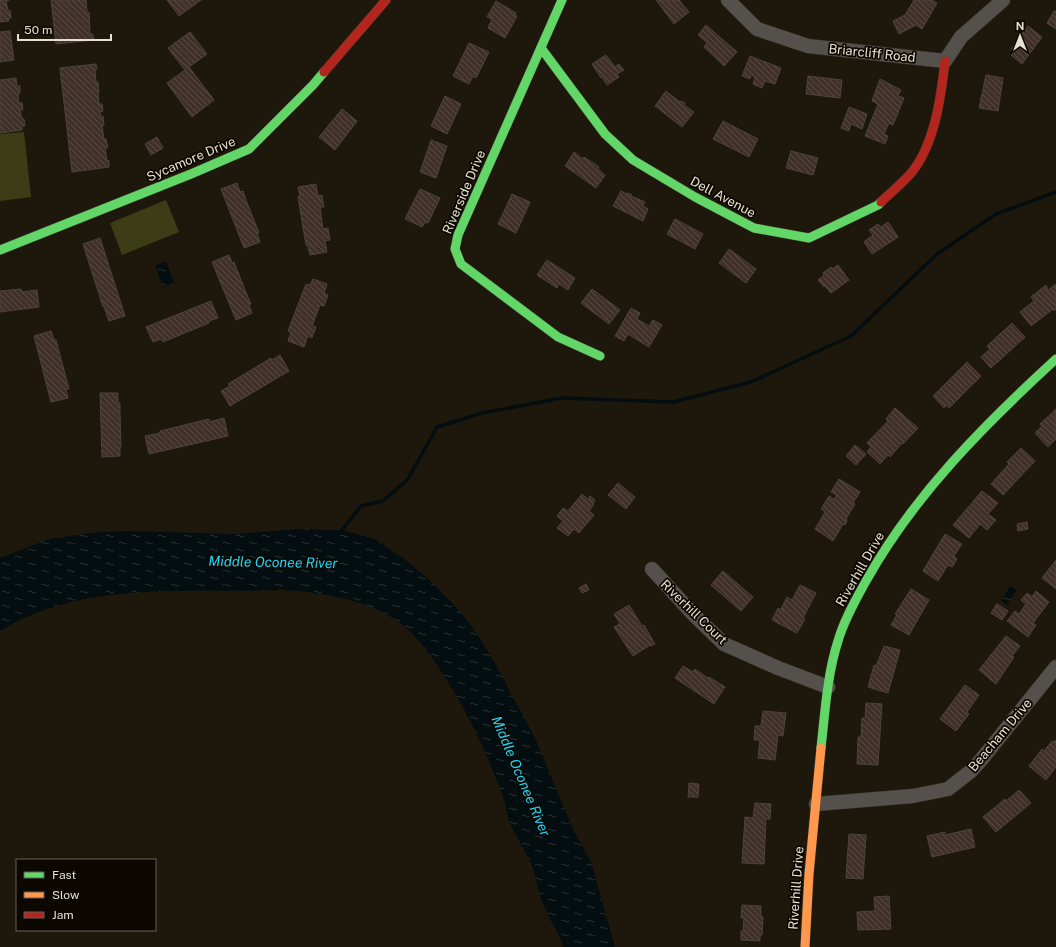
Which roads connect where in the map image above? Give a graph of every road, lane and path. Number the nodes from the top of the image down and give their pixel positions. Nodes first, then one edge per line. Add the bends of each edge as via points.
1 (386, 0) edge
2 (562, 0) edge
3 (728, 0) edge
4 (1003, 0) edge
5 (541, 48) junction
6 (945, 61) junction
7 (0, 250) edge
8 (600, 356) dead end
9 (1056, 359) edge
10 (652, 569) dead end
11 (1056, 667) edge
12 (828, 687) junction
13 (816, 804) junction
14 (805, 947) edge

1 - 7 street, Sycamore Drive via 313,85 249,149
2 - 5 street, Riverside Drive
3 - 6 street, Briarcliff Road via 757,29 808,46
4 - 6 street via 961,37
5 - 6 street, Dell Avenue via 605,134 633,160 695,198 754,228 808,238 878,205 912,172 924,152 940,103
5 - 8 street, Riverside Drive via 461,228 455,249 461,264 558,338
9 - 12 street, Riverhill Drive via 1016,395 938,476 889,543 855,600 838,642
10 - 12 street, Riverhill Court via 724,644
11 - 13 street, Beacham Drive via 981,760 948,789 914,796
12 - 13 street, Riverhill Drive
13 - 14 street, Riverhill Drive

